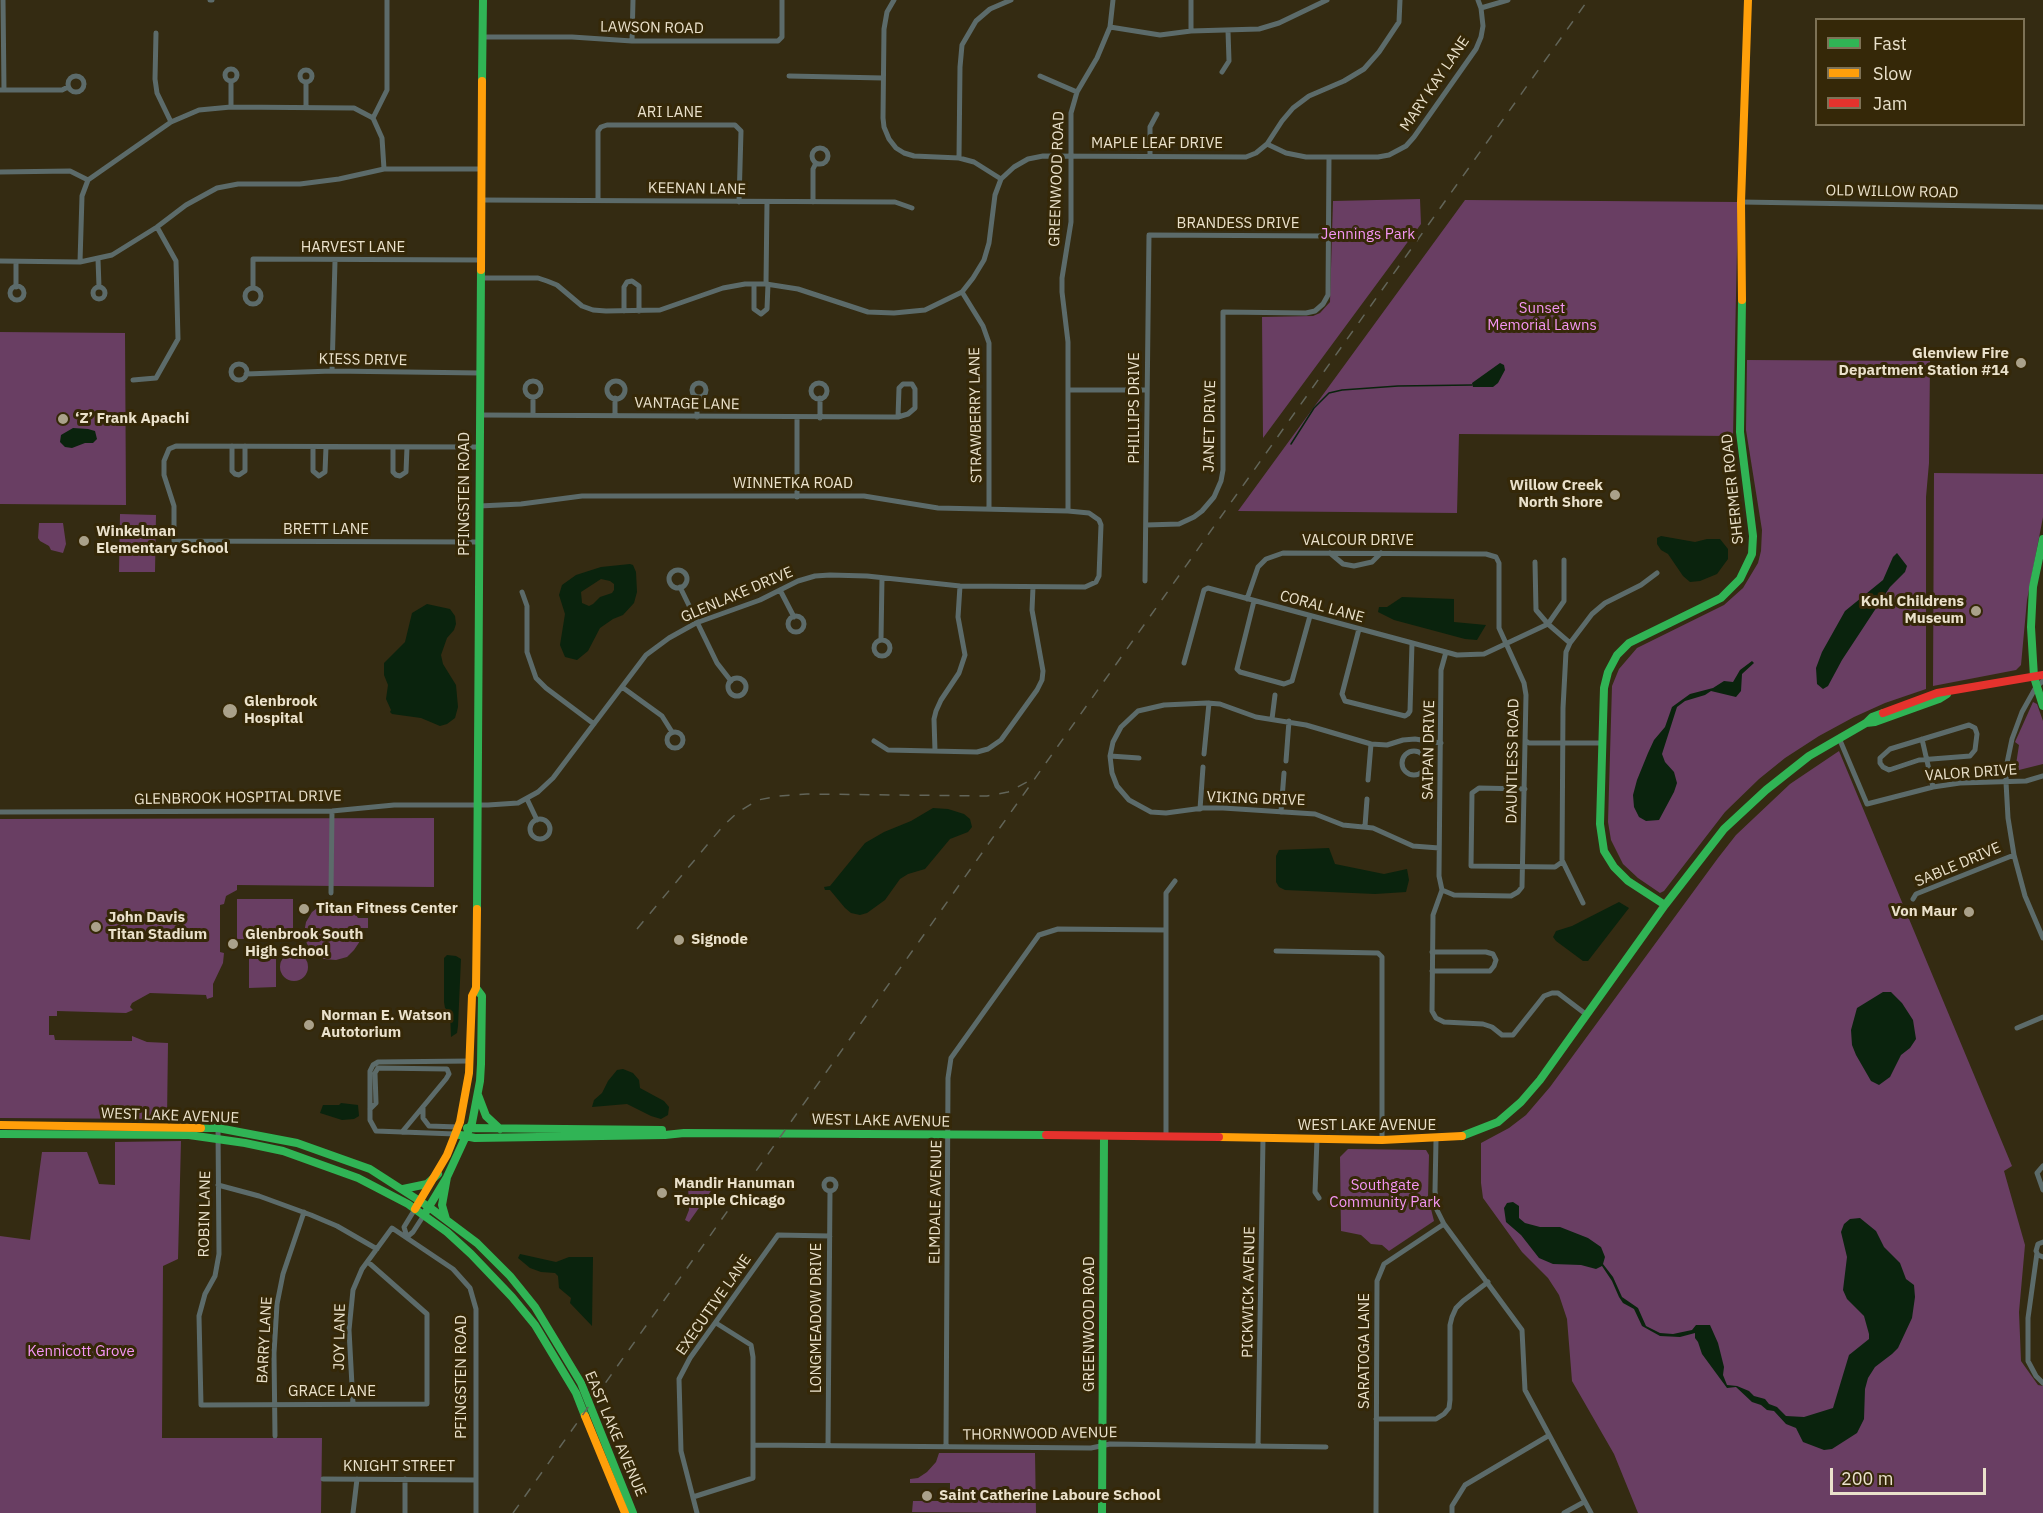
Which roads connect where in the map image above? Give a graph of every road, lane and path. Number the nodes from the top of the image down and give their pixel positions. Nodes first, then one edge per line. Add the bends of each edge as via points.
1 (3, 0) edge
2 (387, 0) edge
3 (483, 0) edge
4 (633, 0) edge
5 (782, 0) edge
6 (894, 0) edge
7 (1011, 0) edge
8 (1113, 0) edge
9 (1191, 0) edge
10 (1327, 0) edge
11 (1400, 0) edge
12 (1478, 0) edge
13 (1508, 0) edge
14 (1748, 0) edge
15 (1481, 8) junction
16 (1110, 27) junction
17 (1191, 31) junction
18 (1228, 31) junction
19 (156, 33) dead end
20 (483, 37) junction
21 (632, 40) junction
22 (1222, 72) dead end
23 (789, 76) dead end
24 (1040, 76) dead end
25 (883, 78) junction
26 (231, 81) dead end
27 (306, 82) dead end
28 (69, 87) dead end
29 (2, 90) edge
30 (1077, 92) junction
31 (306, 106) junction
32 (231, 107) junction
33 (1157, 114) dead end
34 (374, 118) junction
35 (171, 122) junction
36 (1267, 144) junction
37 (1072, 156) junction
38 (1150, 156) junction
39 (1329, 157) junction
40 (959, 158) junction
41 (816, 163) dead end
42 (384, 169) junction
43 (482, 169) junction
44 (0, 172) edge
45 (1001, 179) junction
46 (88, 180) junction
47 (481, 200) junction
48 (598, 200) junction
49 (740, 202) junction
50 (767, 202) junction
51 (813, 202) junction
52 (1741, 202) junction
53 (2043, 207) edge
54 (912, 208) dead end
55 (157, 227) junction
56 (1149, 235) joint
57 (1327, 237) junction
58 (98, 259) junction
59 (481, 260) junction
60 (0, 261) edge
61 (335, 261) junction
62 (16, 262) junction
63 (80, 262) junction
64 (481, 278) junction
65 (754, 284) junction
66 (767, 284) junction
67 (16, 287) dead end
68 (99, 287) dead end
69 (253, 287) dead end
70 (962, 292) junction
71 (624, 311) junction
72 (639, 311) junction
73 (332, 371) junction
74 (480, 373) junction
75 (246, 374) dead end
76 (133, 380) dead end
77 (1068, 390) junction
78 (1146, 390) junction
79 (533, 398) dead end
80 (615, 398) dead end
81 (697, 398) dead end
82 (820, 398) dead end
83 (480, 415) junction
84 (533, 415) junction
85 (615, 415) junction
86 (697, 417) junction
87 (797, 417) junction
88 (896, 417) junction
89 (820, 418) junction
90 (231, 446) junction
91 (246, 446) junction
92 (313, 447) junction
93 (326, 447) junction
94 (393, 447) junction
95 (407, 447) junction
96 (479, 447) junction
97 (796, 497) junction
98 (479, 506) junction
99 (989, 508) junction
100 (1068, 511) junction
101 (1101, 525) joint
102 (1146, 525) junction
103 (2043, 539) edge
104 (478, 542) junction
105 (1330, 553) junction
106 (1381, 553) junction
107 (1496, 557) joint
108 (1564, 560) dead end
109 (1535, 562) dead end
110 (1657, 573) dead end
111 (882, 578) junction
112 (1145, 581) dead end
113 (960, 586) junction
114 (680, 587) dead end
115 (1033, 587) junction
116 (780, 590) junction
117 (522, 592) dead end
118 (1247, 599) junction
119 (1254, 601) junction
120 (794, 616) dead end
121 (1310, 616) junction
122 (696, 623) junction
123 (1548, 624) junction
124 (1359, 629) junction
125 (881, 639) dead end
126 (1570, 643) junction
127 (1412, 644) junction
128 (1506, 645) junction
129 (1446, 652) junction
130 (2032, 658) junction
131 (1184, 663) dead end
132 (2039, 676) edge
133 (2018, 680) junction
134 (731, 681) dead end
135 (2043, 681) edge
136 (622, 687) junction
137 (2036, 687) junction
138 (1275, 695) dead end
139 (1209, 703) junction
140 (2043, 706) edge
141 (1272, 719) junction
142 (1289, 721) junction
143 (594, 724) junction
144 (672, 732) dead end
145 (1839, 738) junction
146 (1415, 739) junction
147 (1922, 739) junction
148 (874, 741) dead end
149 (1526, 741) junction
150 (1441, 743) junction
151 (1562, 743) junction
152 (1602, 743) junction
153 (1371, 744) junction
154 (935, 751) junction
155 (1415, 752) junction
156 (1204, 754) dead end
157 (1110, 756) junction
158 (1139, 758) dead end
159 (1927, 759) junction
160 (1286, 760) dead end
161 (1203, 767) dead end
162 (1284, 773) dead end
163 (2043, 776) edge
164 (1368, 780) dead end
165 (2006, 782) junction
166 (1933, 787) junction
167 (1525, 789) junction
168 (527, 799) junction
169 (1367, 799) dead end
170 (476, 805) junction
171 (1200, 809) junction
172 (332, 811) junction
173 (0, 812) edge
174 (1281, 812) junction
175 (537, 820) dead end
176 (1365, 826) junction
177 (1439, 848) junction
178 (2014, 855) junction
179 (1562, 862) junction
180 (1524, 866) junction
181 (1175, 881) dead end
182 (1442, 890) junction
183 (331, 893) dead end
184 (1913, 899) dead end
185 (1583, 903) dead end
186 (1665, 905) junction
187 (2043, 916) edge
188 (2034, 918) junction
189 (1167, 930) junction
190 (2043, 938) edge
191 (1276, 951) dead end
192 (1432, 952) junction
193 (1432, 971) junction
194 (476, 988) junction
195 (1587, 1015) junction
196 (2043, 1017) edge
197 (2017, 1028) dead end
198 (470, 1061) junction
199 (478, 1094) junction
200 (423, 1107) junction
201 (370, 1109) junction
202 (0, 1125) edge
203 (218, 1128) junction
204 (501, 1130) junction
205 (456, 1131) junction
206 (402, 1132) junction
207 (468, 1132) junction
208 (684, 1133) junction
209 (0, 1134) edge
210 (948, 1135) junction
211 (1104, 1136) junction
212 (1166, 1136) junction
213 (1263, 1138) junction
214 (218, 1139) junction
215 (1317, 1139) junction
216 (1382, 1140) junction
217 (1436, 1140) junction
218 (2043, 1166) edge
219 (438, 1174) junction
220 (447, 1177) junction
221 (218, 1185) junction
222 (403, 1189) junction
223 (2043, 1190) edge
224 (830, 1191) dead end
225 (1319, 1198) dead end
226 (421, 1201) junction
227 (429, 1207) junction
228 (415, 1209) junction
229 (304, 1212) junction
230 (424, 1215) junction
231 (446, 1219) junction
232 (1444, 1224) junction
233 (830, 1236) junction
234 (407, 1237) junction
235 (2043, 1242) edge
236 (377, 1249) junction
237 (2037, 1253) junction
238 (2043, 1257) edge
239 (368, 1262) junction
240 (1488, 1282) junction
241 (716, 1323) junction
242 (2043, 1373) edge
243 (2036, 1376) junction
244 (2043, 1383) edge
245 (353, 1404) junction
246 (201, 1405) joint
247 (275, 1405) junction
248 (1376, 1419) junction
249 (275, 1436) dead end
250 (1548, 1436) junction
251 (753, 1445) junction
252 (828, 1446) junction
253 (1102, 1446) junction
254 (1258, 1446) junction
255 (946, 1447) junction
256 (1326, 1447) dead end
257 (323, 1479) dead end
258 (357, 1479) junction
259 (405, 1479) junction
260 (476, 1480) junction
261 (693, 1497) junction
262 (1584, 1502) junction
263 (353, 1513) edge
264 (405, 1513) edge
265 (476, 1513) edge
266 (625, 1513) edge
267 (633, 1513) edge
268 (697, 1513) edge
269 (1102, 1513) edge
270 (1376, 1513) edge
271 (1452, 1513) edge
272 (1564, 1513) edge
273 (1590, 1513) edge

1 - 29 street
2 - 34 street via 387,90
3 - 20 main road, PFINGSTEN ROAD
4 - 21 street
5 - 21 street, LAWSON ROAD via 782,37 778,41
6 - 25 street via 884,29
7 - 40 street via 990,9 976,21 962,45
8 - 16 street, GREENWOOD ROAD
9 - 17 street
10 - 18 street via 1279,23
11 - 36 street, MAPLE LEAF DRIVE via 1399,22 1364,69 1293,108
12 - 15 street, MARY KAY LANE
13 - 15 street
14 - 52 main road, SHERMER ROAD
15 - 39 street, MARY KAY LANE via 1483,26 1476,49 1406,146 1378,157
16 - 17 street via 1160,35
16 - 30 street, GREENWOOD ROAD
17 - 18 street
18 - 22 street via 1229,61
19 - 35 street via 157,93
20 - 21 street, LAWSON ROAD
20 - 43 main road, PFINGSTEN ROAD
23 - 25 street
24 - 30 street
25 - 40 street via 884,127 896,148 914,156
26 - 32 street
27 - 31 street
28 - 29 street
30 - 37 street, GREENWOOD ROAD via 1071,113
31 - 32 street
31 - 34 street via 354,108
32 - 35 street via 199,110
33 - 38 street via 1150,127
34 - 42 street via 382,138
35 - 46 street
36 - 38 street, MAPLE LEAF DRIVE via 1246,157
36 - 39 street, MARY KAY LANE via 1286,153
37 - 38 street, MAPLE LEAF DRIVE
37 - 45 street, MAPLE LEAF DRIVE via 1028,159
37 - 77 street, GREENWOOD ROAD via 1071,222 1062,278
39 - 57 street
40 - 45 street via 974,162
41 - 51 street
42 - 43 street
42 - 55 street via 300,184 217,188
43 - 47 main road, PFINGSTEN ROAD
44 - 46 street via 70,171
45 - 70 street via 984,260
46 - 63 street via 82,196
47 - 48 street, KEENAN LANE
47 - 59 main road, PFINGSTEN ROAD
48 - 49 street, KEENAN LANE
48 - 49 street, ARI LANE via 600,127 735,125 740,129
49 - 50 street, KEENAN LANE
50 - 51 street, KEENAN LANE
50 - 66 street
51 - 54 street, KEENAN LANE via 895,202
52 - 53 street, OLD WILLOW ROAD
52 - 152 main road, SHERMER ROAD via 1740,432 1752,554 1740,579 1721,598 1639,637 1617,655 1604,688
55 - 58 street via 126,248
55 - 76 street via 176,261 178,339 156,378
56 - 57 street, BRANDESS DRIVE
56 - 78 street, PHILLIPS DRIVE
57 - 102 street, JANET DRIVE via 1328,295 1315,311 1223,312 1221,481 1214,497 1194,516 1179,524
58 - 63 street
58 - 68 street
59 - 61 street, HARVEST LANE
59 - 64 main road, PFINGSTEN ROAD
60 - 62 street
61 - 69 street, HARVEST LANE via 253,260
61 - 73 street
62 - 63 street
62 - 67 street
64 - 71 street via 538,278 557,285 593,310
64 - 74 main road, PFINGSTEN ROAD
65 - 66 street
65 - 66 street via 754,309 760,314 767,309
65 - 72 street via 723,288 660,310
66 - 70 street via 798,289 868,312 926,310
70 - 99 street, STRAWBERRY LANE via 983,326 988,344
71 - 72 street
71 - 72 street via 624,287 632,281 639,286
73 - 74 street, KIESS DRIVE
73 - 75 street, KIESS DRIVE
74 - 83 main road, PFINGSTEN ROAD
77 - 78 street
77 - 100 street, GREENWOOD ROAD
78 - 102 street, PHILLIPS DRIVE
79 - 84 street
80 - 85 street
81 - 86 street
82 - 89 street
83 - 84 street, VANTAGE LANE
83 - 96 main road, PFINGSTEN ROAD
84 - 85 street, VANTAGE LANE
85 - 86 street, VANTAGE LANE
86 - 87 street, VANTAGE LANE
87 - 89 street, VANTAGE LANE
87 - 97 street
88 - 88 street via 915,408 912,384 899,388
88 - 89 street, VANTAGE LANE
90 - 91 street
90 - 91 street via 232,471 239,475 245,471
90 - 104 street, BRETT LANE via 176,446 165,454 164,475 174,506 174,541
91 - 92 street
92 - 93 street
92 - 93 street via 313,471 319,476 325,472
93 - 94 street
94 - 95 street
94 - 95 street via 393,472 400,476 407,469
95 - 96 street
96 - 98 main road, PFINGSTEN ROAD
97 - 98 street, WINNETKA ROAD via 582,496
97 - 99 street, WINNETKA ROAD via 864,496 939,508
98 - 104 main road, PFINGSTEN ROAD
99 - 100 street, WINNETKA ROAD
100 - 101 street, WINNETKA ROAD via 1095,516
101 - 115 street, GLENLAKE DRIVE via 1096,582 1085,587
102 - 112 street, PHILLIPS DRIVE
103 - 130 main road via 2033,587
104 - 170 main road, PFINGSTEN ROAD
105 - 106 street, VALCOUR DRIVE
105 - 106 street via 1343,564 1354,566 1372,562
105 - 118 street, VALCOUR DRIVE via 1283,553 1266,559 1254,574
106 - 107 street, VALCOUR DRIVE
107 - 128 street, DAUNTLESS ROAD via 1498,621
108 - 123 street via 1564,601
109 - 123 street via 1536,610
110 - 126 street via 1599,608
111 - 113 street, GLENLAKE DRIVE
111 - 116 street, GLENLAKE DRIVE via 815,576
111 - 125 street
113 - 115 street, GLENLAKE DRIVE
113 - 154 street via 958,617 965,655 936,711
114 - 122 street
115 - 154 street via 1032,610 1043,671 1037,690 995,746 977,752
116 - 120 street
116 - 122 street, GLENLAKE DRIVE
117 - 143 street via 527,606 527,652 536,678
118 - 119 street, CORAL LANE
118 - 131 street, CORAL LANE via 1204,590
119 - 121 street, CORAL LANE
119 - 121 street via 1237,669 1284,684 1292,681
121 - 124 street, CORAL LANE
122 - 134 street
122 - 136 street, GLENLAKE DRIVE via 646,655
123 - 126 street
123 - 128 street, CORAL LANE
124 - 127 street, CORAL LANE
124 - 127 street via 1342,694 1345,701 1408,714
126 - 151 street via 1566,652
127 - 129 street, CORAL LANE
128 - 129 street, CORAL LANE via 1475,655
128 - 149 street, DAUNTLESS ROAD via 1524,683
129 - 150 street, SAIPAN DRIVE via 1441,670
130 - 132 main road
130 - 133 main road
132 - 133 main road, WEST LAKE AVENUE
132 - 137 main road
133 - 145 main road, WEST LAKE AVENUE via 1937,693 1908,702 1872,717
135 - 137 street
136 - 143 street, GLENLAKE DRIVE
136 - 144 street via 662,716
137 - 140 main road
137 - 165 street via 2012,739
138 - 141 street
139 - 141 street
139 - 156 street
139 - 157 street via 1164,705 1138,711 1121,727
141 - 142 street
142 - 153 street
142 - 160 street
143 - 168 street, GLENLAKE DRIVE via 553,778
145 - 166 street, VALOR DRIVE via 1867,804
145 - 186 main road, WEST LAKE AVENUE via 1766,790 1724,829
146 - 150 street
146 - 153 street
146 - 155 street
147 - 159 street
147 - 159 street via 1890,749 1880,763 1889,770
147 - 159 street via 1969,725 1977,734 1970,756
148 - 154 street via 888,750
149 - 151 street
149 - 167 street, DAUNTLESS ROAD
150 - 177 street, SAIPAN DRIVE
151 - 152 street
151 - 179 street
152 - 186 main road, SHERMER ROAD via 1600,824 1604,851 1628,881
153 - 164 street
155 - 155 street via 1406,755 1402,763 1405,771 1413,775 1422,772 1425,764
157 - 158 street
157 - 171 street, VIKING DRIVE via 1117,786 1139,807 1160,813
159 - 166 street
161 - 171 street
162 - 174 street
163 - 165 street, VALOR DRIVE
165 - 166 street, VALOR DRIVE
165 - 178 street
167 - 180 street, DAUNTLESS ROAD
167 - 180 street via 1479,788 1472,793 1471,866
168 - 170 street, GLENLAKE DRIVE via 505,805
168 - 175 street
169 - 176 street
170 - 172 street, GLENBROOK HOSPITAL DRIVE via 394,804
170 - 194 main road, PFINGSTEN ROAD
171 - 174 street, VIKING DRIVE
172 - 173 street, GLENBROOK HOSPITAL DRIVE
172 - 183 street
174 - 176 street, VIKING DRIVE via 1315,814 1334,823
176 - 177 street, VIKING DRIVE via 1413,846
177 - 182 street, SAIPAN DRIVE
178 - 184 street, SABLE DRIVE via 1916,894
178 - 188 street
179 - 180 street via 1555,867
179 - 185 street
180 - 182 street, DAUNTLESS ROAD via 1522,887 1513,895 1454,895
181 - 189 street via 1166,893
182 - 192 street via 1433,915
186 - 195 main road, WEST LAKE AVENUE
187 - 188 street
188 - 190 street
189 - 210 street, ELMDALE AVENUE via 1058,929 1039,935 951,1058
189 - 212 street
191 - 216 street via 1378,953 1382,957
192 - 193 street
192 - 193 street via 1486,952 1496,960 1490,971
193 - 195 street via 1432,1011 1444,1022 1484,1024 1502,1035 1513,1035 1544,996 1552,993 1558,993
194 - 198 main road, PFINGSTEN ROAD via 472,996
194 - 199 main road, PFINGSTEN ROAD via 482,996
195 - 217 main road, WEST LAKE AVENUE via 1540,1080 1498,1122 1458,1138
196 - 197 street
198 - 201 street via 375,1063 369,1074
198 - 205 main road, PFINGSTEN ROAD via 466,1099
199 - 204 main road via 486,1116
199 - 207 main road, PFINGSTEN ROAD
200 - 201 street via 448,1076 447,1069 378,1068 376,1103
200 - 205 street via 423,1118 429,1126
200 - 206 street
201 - 206 street, WEST LAKE AVENUE via 376,1131
202 - 203 main road, WEST LAKE AVENUE
203 - 214 street, ROBIN LANE
203 - 222 main road, WEST LAKE AVENUE via 326,1152 370,1169
204 - 207 main road, WEST LAKE AVENUE
204 - 208 main road, WEST LAKE AVENUE
205 - 206 street, WEST LAKE AVENUE
205 - 207 main road, WEST LAKE AVENUE
205 - 219 main road, PFINGSTEN ROAD
207 - 208 main road, WEST LAKE AVENUE via 476,1138
207 - 220 main road, PFINGSTEN ROAD
208 - 210 main road, WEST LAKE AVENUE
209 - 214 main road, WEST LAKE AVENUE via 102,1133
210 - 211 main road, WEST LAKE AVENUE
210 - 255 street, ELMDALE AVENUE
211 - 212 main road, WEST LAKE AVENUE
211 - 253 main road, GREENWOOD ROAD
212 - 213 main road, WEST LAKE AVENUE
213 - 215 main road, WEST LAKE AVENUE
213 - 254 street, PICKWICK AVENUE
214 - 221 street, ROBIN LANE
214 - 228 main road, WEST LAKE AVENUE via 309,1159 385,1191
215 - 216 main road, WEST LAKE AVENUE
215 - 225 street
216 - 217 main road, WEST LAKE AVENUE
217 - 232 street via 1435,1191 1437,1210
218 - 223 street via 2037,1173
219 - 222 main road via 427,1184
219 - 226 main road, PFINGSTEN ROAD
220 - 227 main road, PFINGSTEN ROAD
220 - 231 main road via 442,1205
221 - 229 street
221 - 246 street, ROBIN LANE via 219,1254 199,1316
222 - 226 main road, WEST LAKE AVENUE
224 - 233 street, LONGMEADOW DRIVE
226 - 227 main road, WEST LAKE AVENUE
226 - 228 main road, PFINGSTEN ROAD
227 - 230 main road, PFINGSTEN ROAD
227 - 231 main road, EAST LAKE AVENUE
228 - 230 main road, WEST LAKE AVENUE
228 - 234 street, PFINGSTEN ROAD via 404,1227
229 - 236 street
229 - 247 street, BARRY LANE via 277,1304
230 - 234 street, PFINGSTEN ROAD
230 - 266 main road, EAST LAKE AVENUE via 493,1275 535,1325 576,1393
231 - 267 main road, EAST LAKE AVENUE via 510,1276 546,1324 581,1383
232 - 240 street
232 - 248 street, SARATOGA LANE via 1384,1264 1380,1272
233 - 241 street, EXECUTIVE LANE via 778,1235
233 - 252 street, LONGMEADOW DRIVE
234 - 236 street, JOY LANE via 392,1228
234 - 260 street, PFINGSTEN ROAD via 453,1269 470,1288 476,1309
235 - 237 street via 2037,1246
236 - 239 street, JOY LANE
237 - 238 street
237 - 243 street via 2028,1318 2028,1361
239 - 245 street, JOY LANE via 353,1290 349,1330
239 - 245 street, GRACE LANE via 427,1314 427,1404
240 - 248 street via 1463,1301 1452,1317 1449,1408 1436,1419
240 - 250 street via 1522,1330 1525,1390
241 - 251 street via 751,1345
241 - 261 street, EXECUTIVE LANE via 680,1378 681,1451
242 - 243 street
243 - 244 street
245 - 247 street, GRACE LANE
246 - 247 street, GRACE LANE
247 - 249 street, BARRY LANE
248 - 270 street, SARATOGA LANE
250 - 262 street
250 - 271 street via 1465,1485
251 - 252 street, THORNWOOD AVENUE
251 - 261 street via 753,1478
252 - 255 street, THORNWOOD AVENUE
253 - 254 street, THORNWOOD AVENUE
253 - 255 street, THORNWOOD AVENUE
253 - 269 main road, GREENWOOD ROAD
254 - 256 street, THORNWOOD AVENUE
257 - 258 street, KNIGHT STREET
258 - 259 street, KNIGHT STREET
258 - 263 street
259 - 260 street, KNIGHT STREET
259 - 264 street
260 - 265 street, PFINGSTEN ROAD
261 - 268 street, EXECUTIVE LANE
262 - 272 street
262 - 273 street

